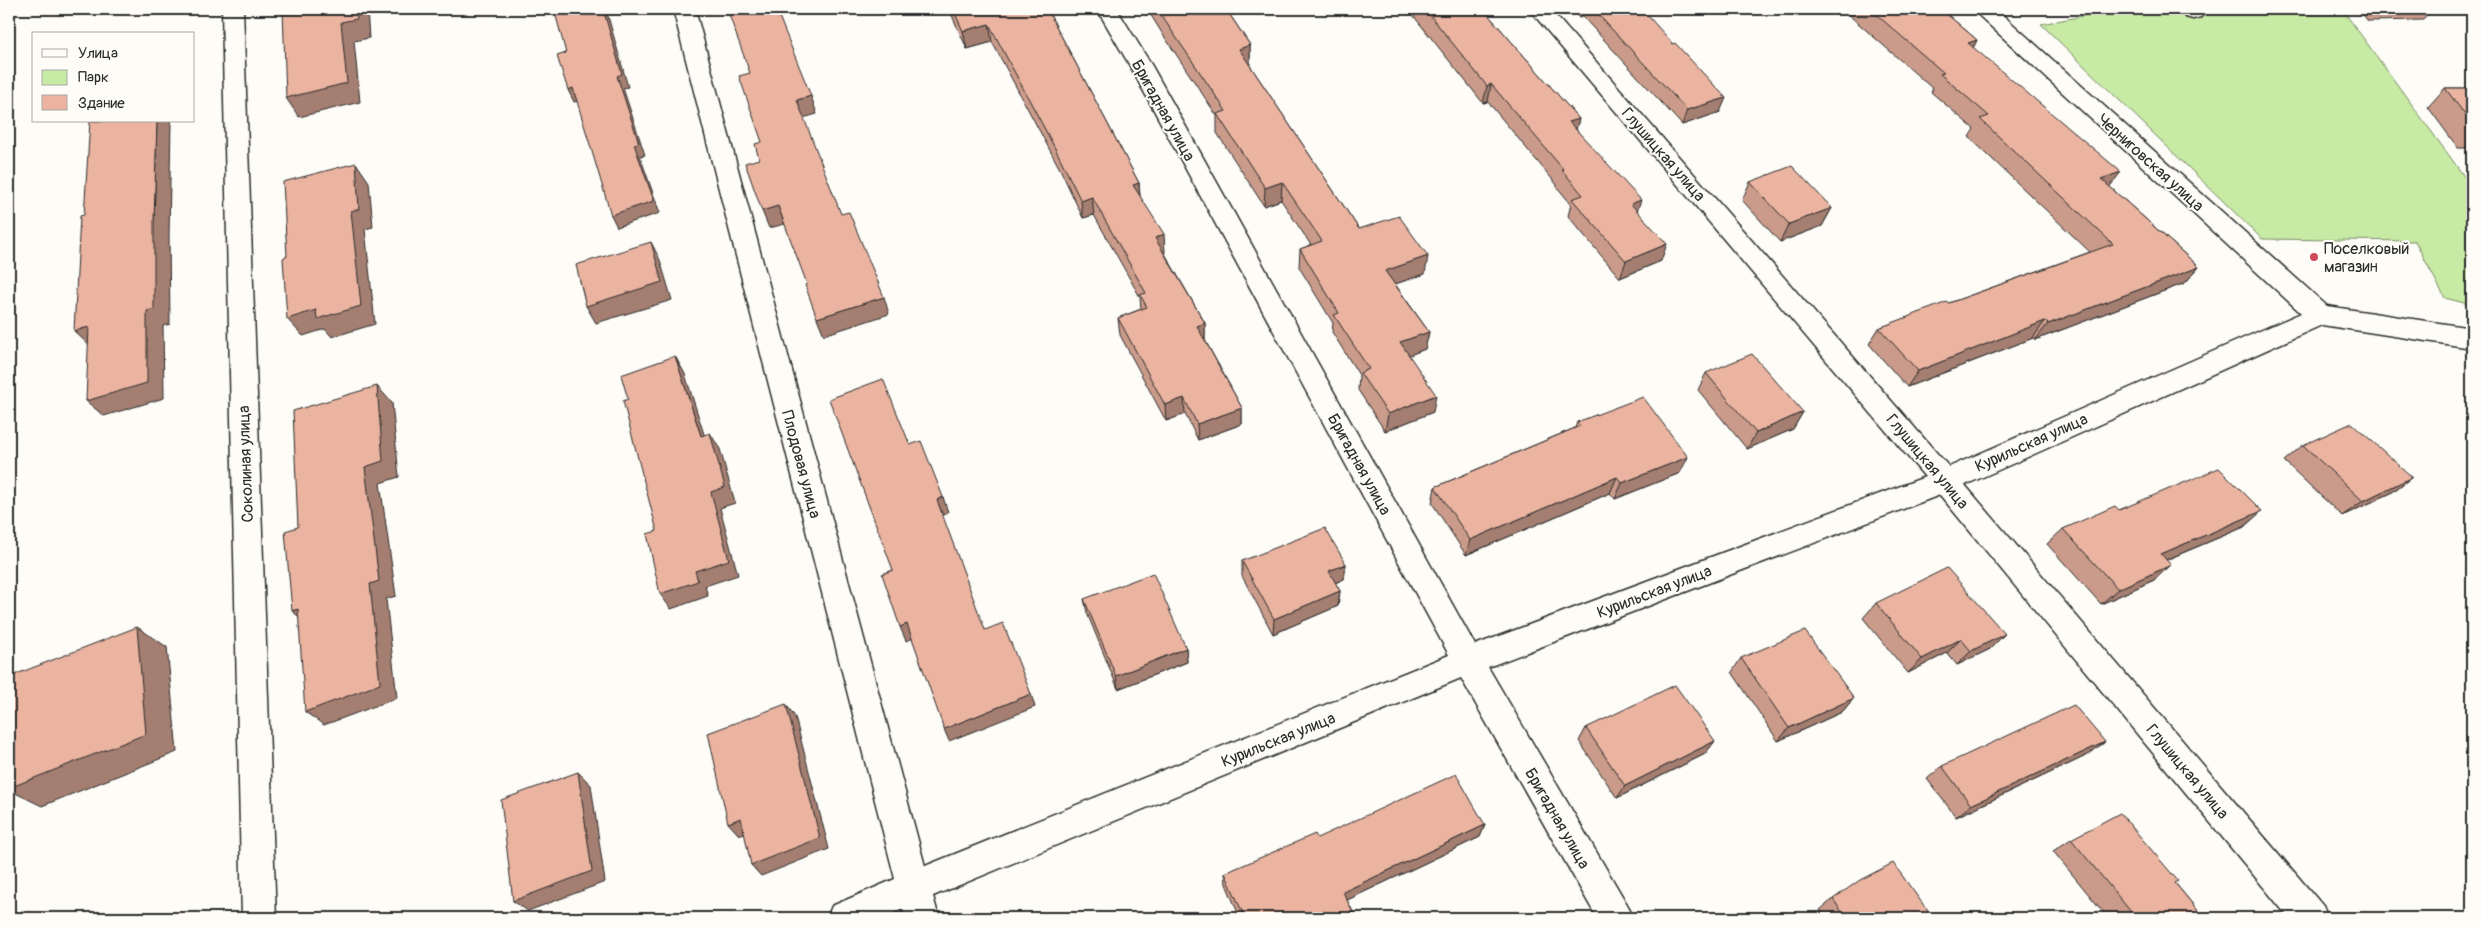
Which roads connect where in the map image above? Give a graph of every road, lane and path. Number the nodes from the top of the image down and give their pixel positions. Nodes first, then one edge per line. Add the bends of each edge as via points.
1 (232, 9) edge
2 (684, 9) edge
3 (1107, 9) edge
4 (1539, 9) edge
5 (1983, 9) edge
6 (2320, 315) junction
7 (2472, 338) edge
8 (1945, 481) junction
9 (1468, 662) junction
10 (913, 888) junction
11 (259, 918) edge
12 (844, 918) edge
13 (922, 918) edge
14 (1616, 918) edge
15 (2311, 918) edge

1 - 11 street, Соколиная улица
2 - 10 street, Плодовая улица
3 - 9 street, Бригадная улица
4 - 8 street, Глушицкая улица
5 - 6 street, Черниговская улица
6 - 7 street
6 - 8 street, Курильская улица
8 - 9 street, Курильская улица
8 - 15 street, Глушицкая улица
9 - 10 street, Курильская улица
9 - 14 street, Бригадная улица
10 - 12 street, Курильская улица
10 - 13 street, Плодовая улица

